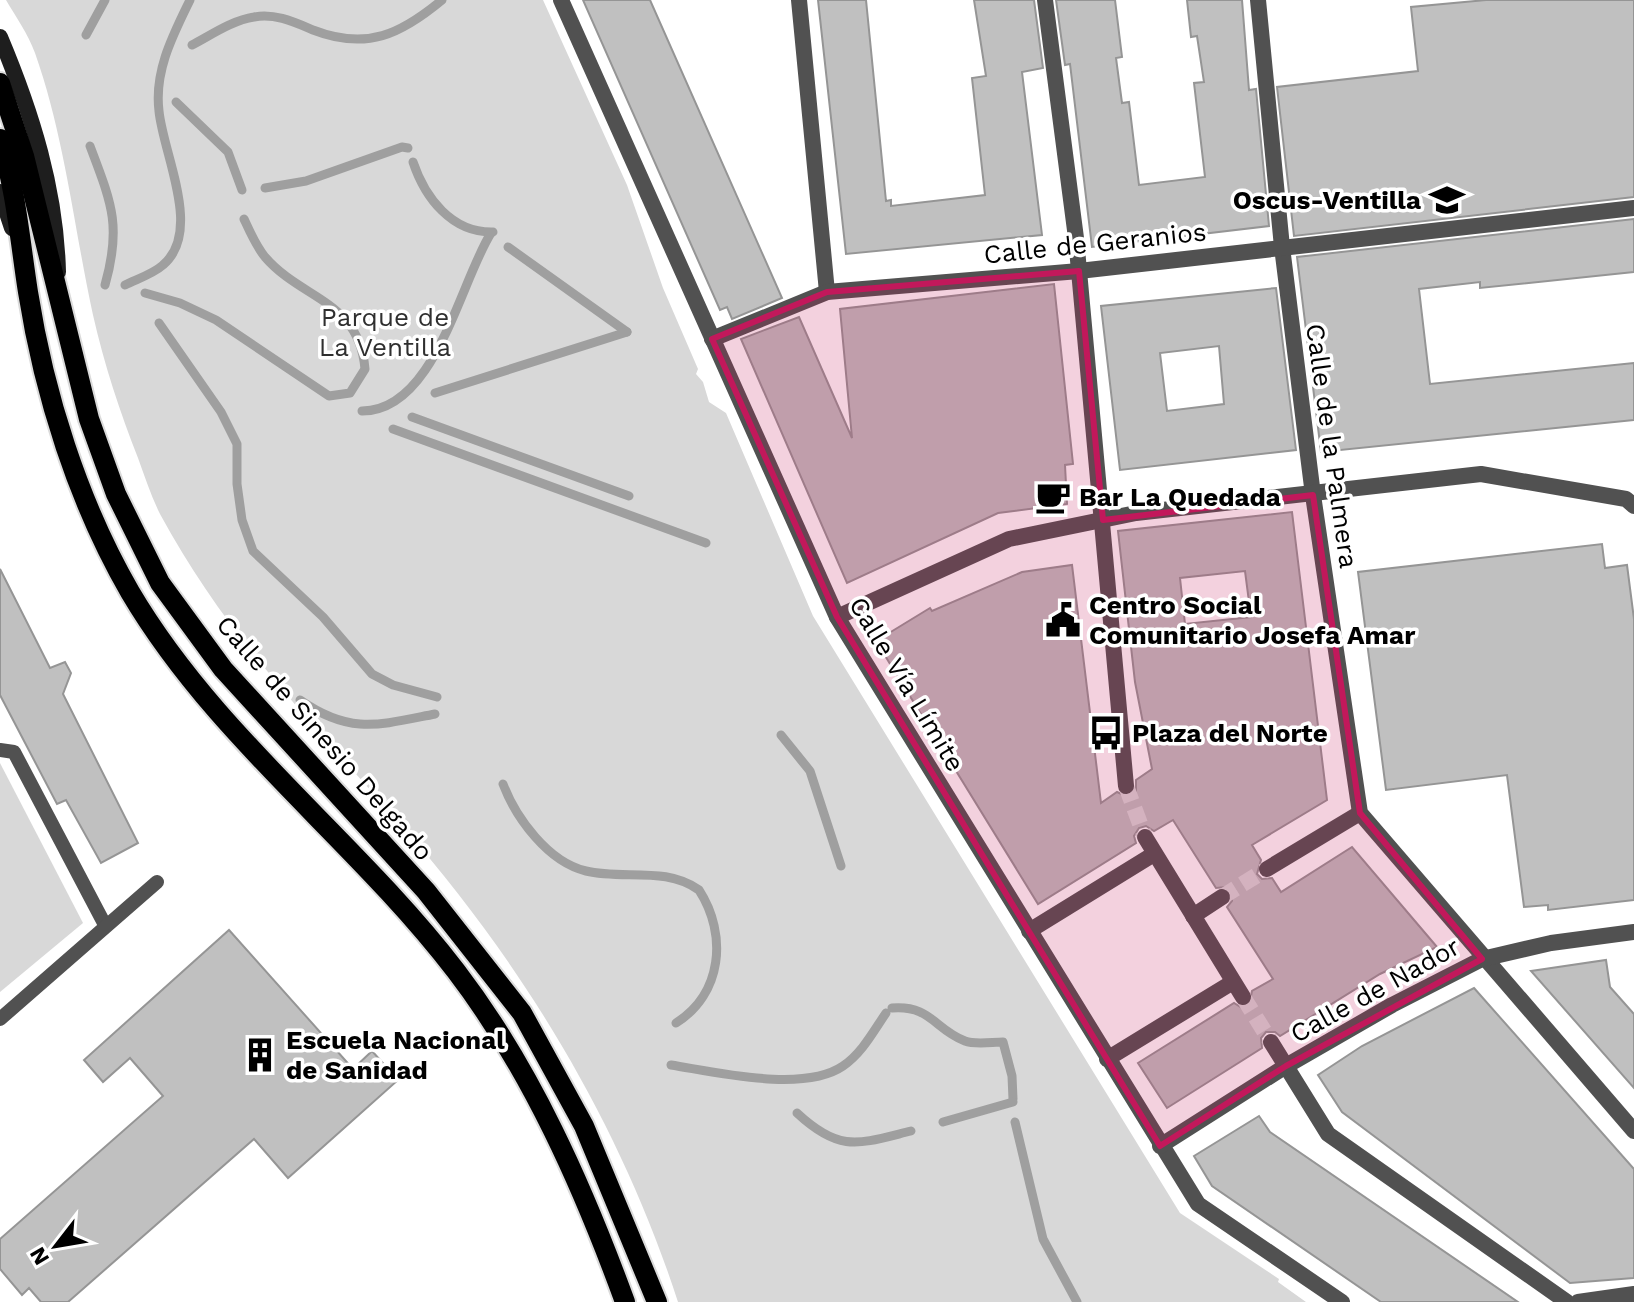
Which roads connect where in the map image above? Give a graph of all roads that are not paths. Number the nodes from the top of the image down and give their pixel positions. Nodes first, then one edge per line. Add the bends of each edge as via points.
1 (561, 0) edge
2 (799, 0) edge
3 (1045, 0) edge
4 (1258, 0) edge
5 (0, 37) edge
6 (0, 83) edge
7 (0, 139) edge
8 (0, 192) edge
9 (1634, 208) edge
10 (1282, 247) junction
11 (1079, 271) junction
12 (58, 290) junction
13 (827, 292) junction
14 (28, 294) junction
15 (712, 339) junction
16 (1313, 495) junction
17 (1634, 506) edge
18 (1103, 520) junction
19 (837, 617) junction
20 (0, 750) edge
21 (1126, 786) tunnel mouth
22 (1360, 813) junction
23 (1145, 837) tunnel mouth
24 (1154, 854) junction
25 (1267, 869) tunnel mouth
26 (157, 882) dead end
27 (1222, 897) tunnel mouth
28 (1193, 916) junction
29 (105, 925) junction
30 (1029, 931) junction
31 (1634, 932) edge
32 (1482, 959) junction
33 (1233, 982) junction
34 (1243, 997) tunnel mouth
35 (0, 1019) edge
36 (1271, 1042) tunnel mouth
37 (1107, 1059) junction
38 (1286, 1066) junction
39 (1634, 1131) edge
40 (1160, 1146) junction
41 (1634, 1294) edge
42 (625, 1302) edge
43 (657, 1302) edge
44 (1342, 1302) edge
45 (1567, 1302) edge
46 (1578, 1302) edge

1 - 15 street, Calle Vía Límite
2 - 13 street
3 - 11 street
4 - 10 street, Calle de la Palmera
5 - 12 main road, Calle de Sinesio Delgado via 44,161 57,236
6 - 12 main road
7 - 14 main road via 18,212
8 - 14 main road
9 - 10 street, Calle de Geranios
10 - 11 street, Calle de Geranios
10 - 16 street, Calle de la Palmera
11 - 13 street, Calle de Geranios
11 - 18 street
12 - 43 main road, Calle de Sinesio Delgado via 89,419 116,494 160,583 223,669 426,891 522,1013 584,1126
13 - 15 street, Calle de Geranios
14 - 42 main road via 56,413 83,489 131,593 192,682 403,910 497,1029 558,1139
15 - 19 street, Calle Vía Límite
16 - 17 street via 1481,474 1626,499
16 - 18 street
16 - 22 street, Calle de la Palmera
18 - 19 street via 1009,539
18 - 21 street
19 - 30 street, Calle Vía Límite
20 - 29 lane via 14,752
22 - 25 street
22 - 32 street
23 - 24 street
24 - 28 street
24 - 30 street
26 - 29 lane
27 - 28 street
28 - 33 street
29 - 35 lane
30 - 37 street, Calle Vía Límite
31 - 32 street, Calle de Nador
32 - 38 street, Calle de Nador
32 - 39 street
33 - 34 street
33 - 37 street
36 - 38 street
37 - 40 street, Calle Vía Límite
38 - 40 street, Calle de Nador
38 - 45 street via 1328,1134
40 - 44 street, Calle Vía Límite via 1198,1204
41 - 46 street

